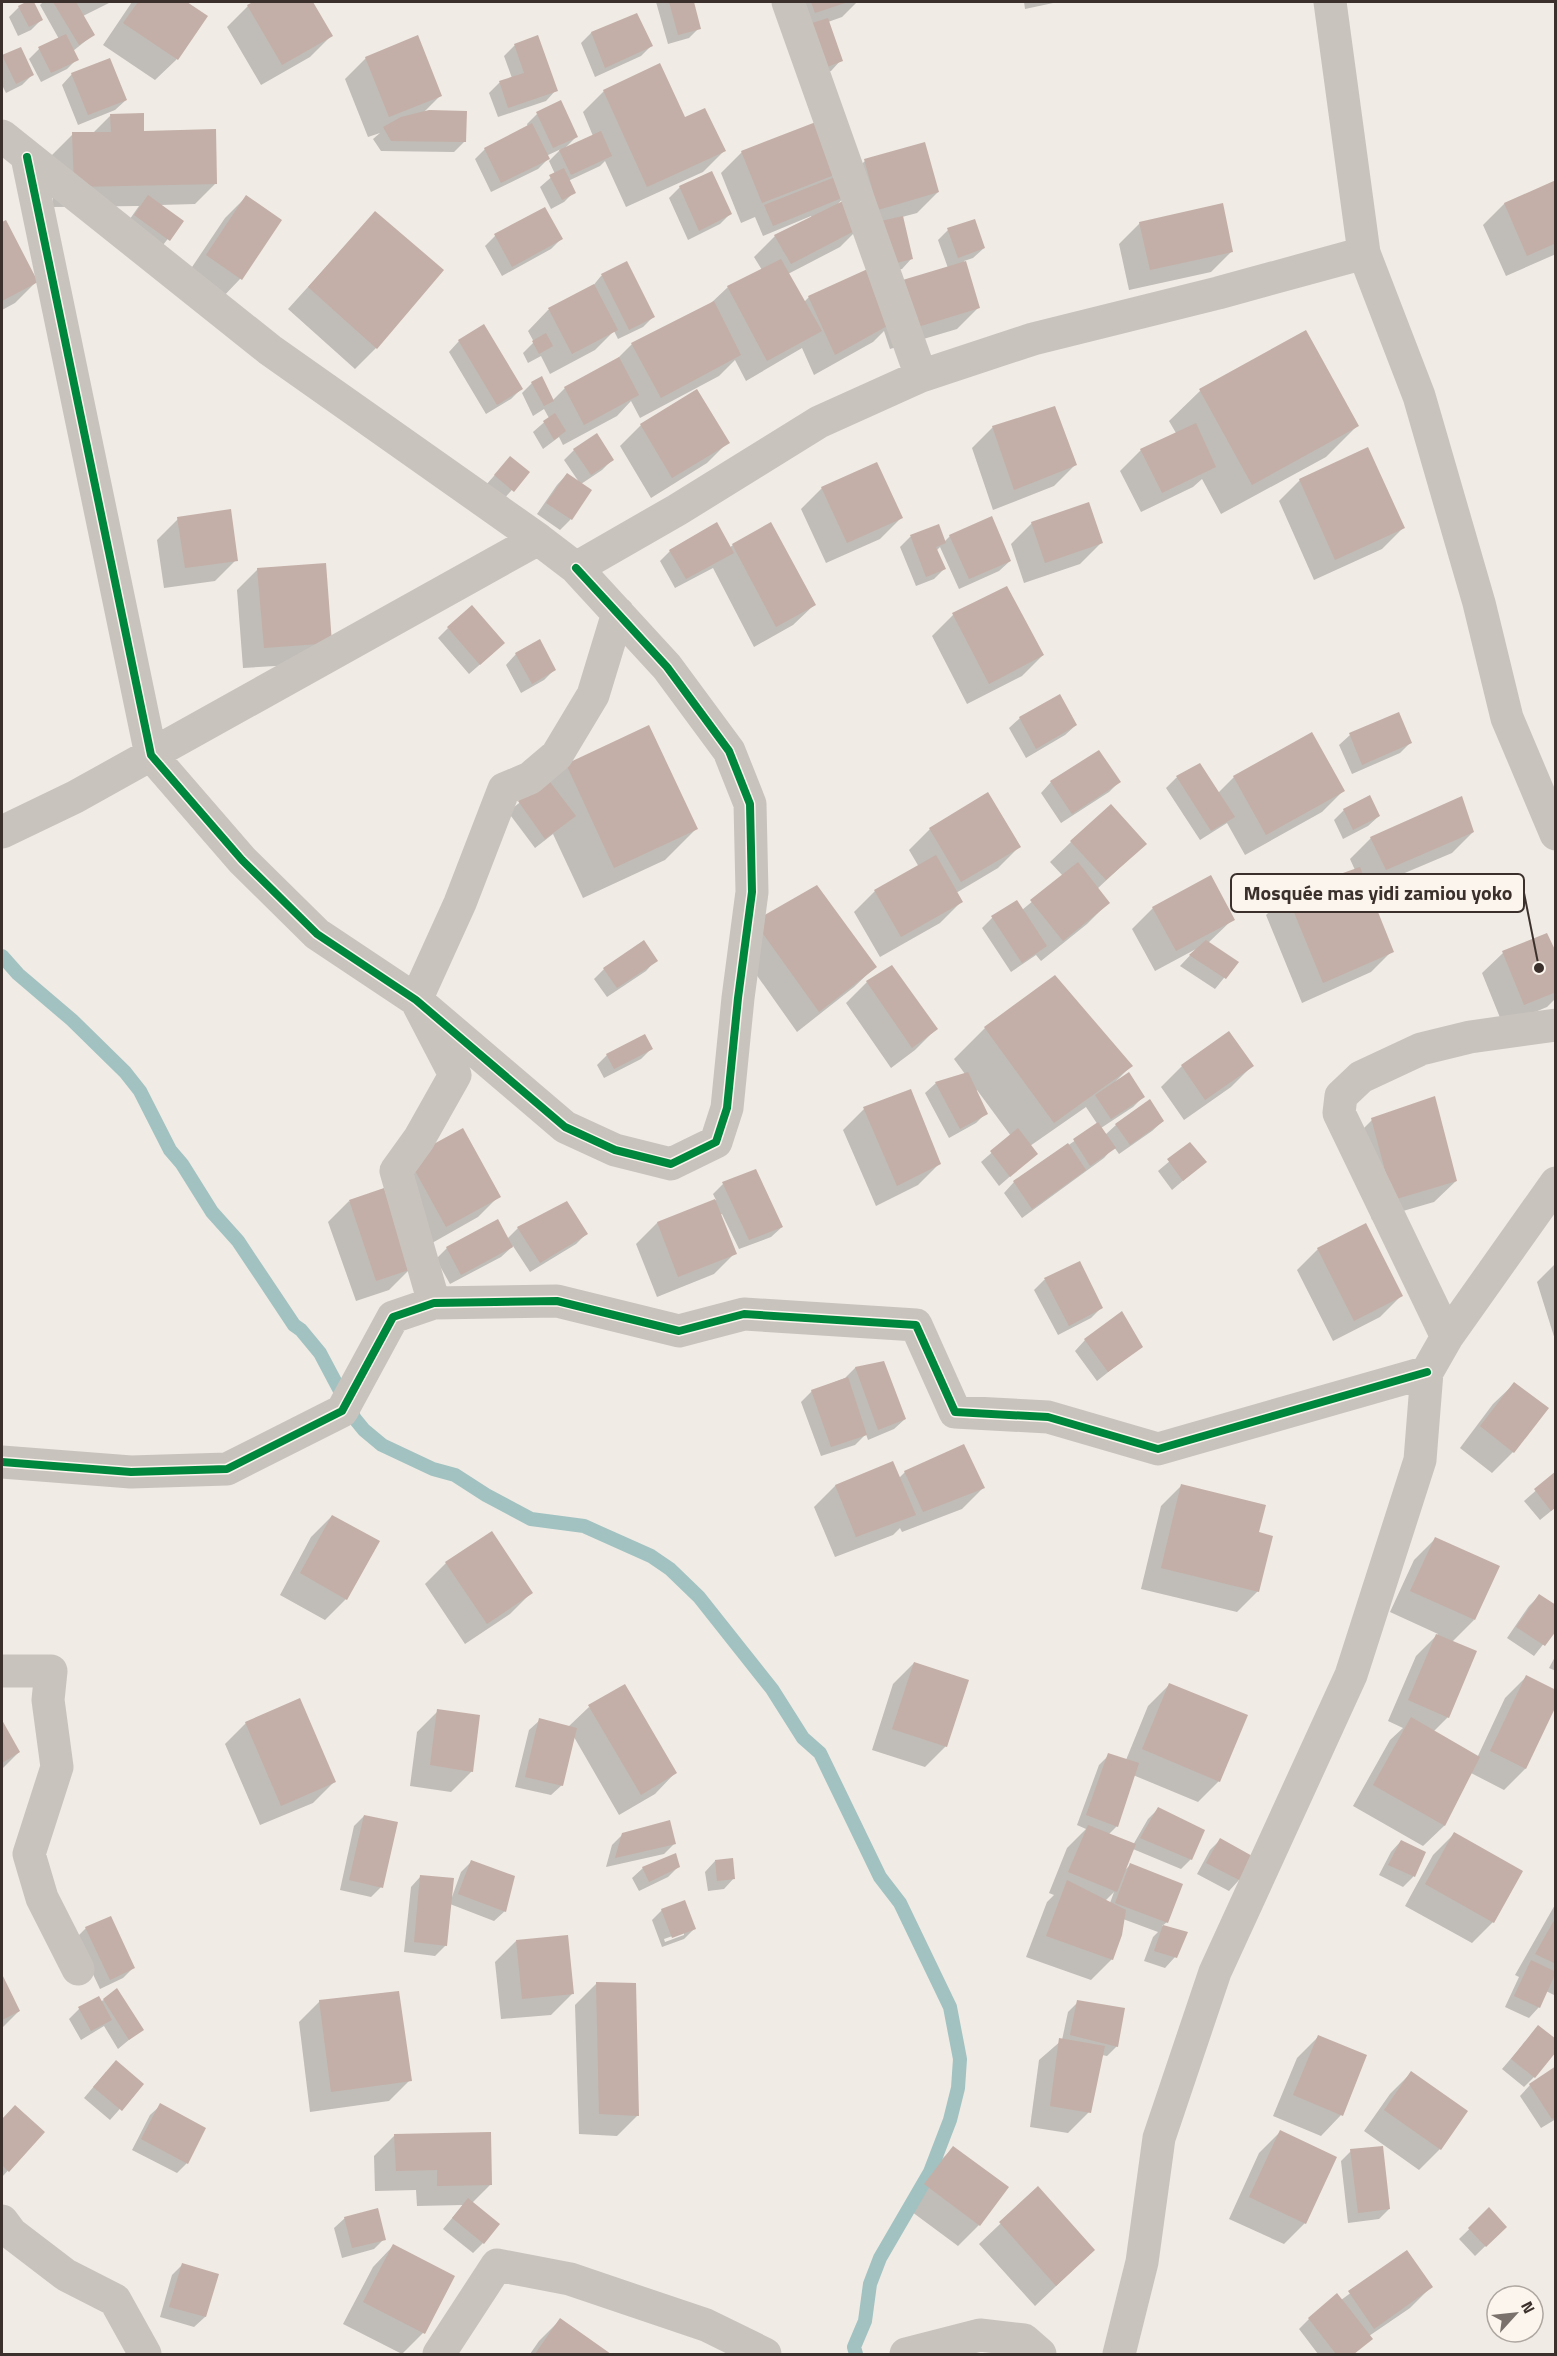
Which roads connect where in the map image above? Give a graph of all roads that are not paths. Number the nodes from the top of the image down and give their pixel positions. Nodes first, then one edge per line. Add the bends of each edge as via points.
1 (788, 2) edge
2 (1330, 2) edge
3 (2, 136) edge
4 (27, 157) junction
5 (1364, 253) junction
6 (921, 376) junction
7 (538, 539) junction
8 (576, 568) junction
9 (618, 613) junction
10 (151, 754) junction
11 (2, 832) edge
12 (1556, 834) edge
13 (416, 1000) junction
14 (1556, 1025) edge
15 (1556, 1183) edge
16 (434, 1304) junction
17 (1446, 1337) junction
18 (1427, 1372) junction
19 (2, 1462) edge
20 (2, 1671) edge
21 (78, 1970) dead end
22 (2, 2221) edge
23 (145, 2355) edge
24 (439, 2355) edge
25 (765, 2355) edge
26 (906, 2355) edge
27 (1040, 2355) edge
28 (1119, 2355) edge

1 - 6 street
2 - 5 street
3 - 4 street
4 - 7 street via 270,350
4 - 10 street
5 - 6 street via 1033,339
5 - 12 street via 1419,396 1479,603 1507,717
6 - 8 street via 819,422
7 - 8 street
7 - 10 street
8 - 9 street
9 - 13 street via 593,695 557,755 530,778 504,789 460,903
9 - 13 street via 667,667 729,751 750,804 752,892 727,1108 716,1142 671,1164 615,1150 565,1127
10 - 11 street
10 - 13 street via 242,860 317,934
13 - 16 street via 455,1075 396,1171
14 - 17 street via 1470,1037 1421,1049 1361,1077 1341,1096 1339,1113
15 - 17 street
16 - 18 street via 557,1301 679,1331 744,1314 916,1325 955,1412 1048,1417 1158,1449
16 - 19 street via 393,1317 342,1411 227,1469 131,1472
17 - 18 street
18 - 28 street via 1420,1460 1351,1675 1215,1972 1159,2138 1142,2262
20 - 21 street via 51,1671 48,1700 57,1767 29,1854 42,1898
22 - 23 street via 11,2233 66,2275 115,2300
24 - 25 street via 497,2265 570,2278 706,2325
26 - 27 street via 980,2335 1024,2340

